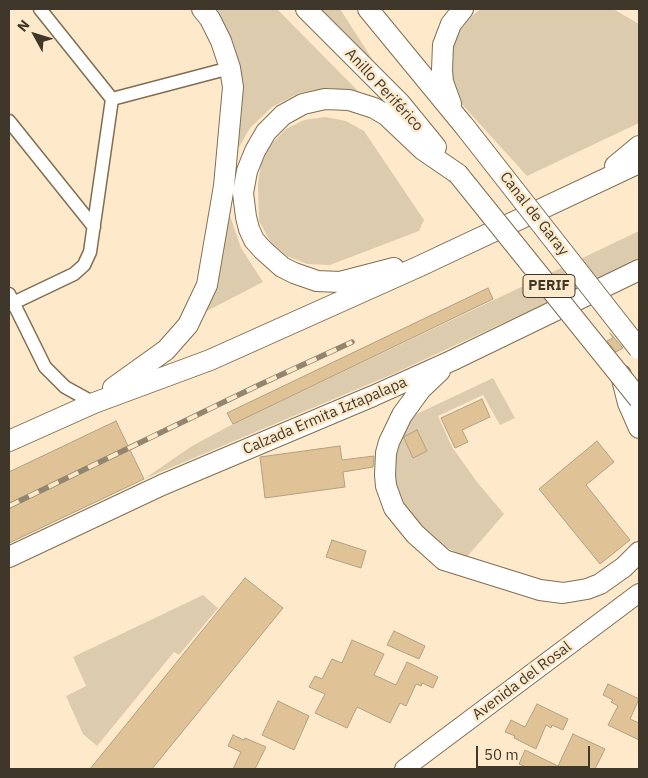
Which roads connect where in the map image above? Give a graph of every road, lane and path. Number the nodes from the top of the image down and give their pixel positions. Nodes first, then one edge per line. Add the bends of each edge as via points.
1 (40, 9) edge
2 (202, 9) edge
3 (306, 9) edge
4 (368, 9) edge
5 (463, 9) edge
6 (230, 68) junction
7 (112, 99) junction
8 (9, 121) edge
9 (465, 127) junction
10 (639, 146) edge
11 (639, 163) edge
12 (458, 174) junction
13 (599, 181) junction
14 (94, 227) junction
15 (420, 266) junction
16 (639, 270) edge
17 (10, 301) edge
18 (639, 349) edge
19 (451, 361) junction
20 (621, 375) junction
21 (639, 398) edge
22 (94, 403) junction
23 (639, 428) edge
24 (9, 441) edge
25 (639, 552) edge
26 (9, 557) edge
27 (639, 593) edge
28 (404, 769) edge

1 - 7 street
2 - 6 main road via 221,41
3 - 12 main road, Anillo Periférico / PERIF via 400,103
4 - 9 main road, PERIF
5 - 9 main road via 446,34 442,64 447,94
6 - 7 street
6 - 22 main road via 233,87 224,186 207,286 188,325 166,350
7 - 14 street
8 - 14 street
9 - 18 main road, Canal de Garay / PERIF, bridge
10 - 13 main road
11 - 13 main road
12 - 15 main road via 423,150 374,108 349,100 325,99 293,108 274,123 260,142 247,171 243,205 254,240 272,259 294,273 327,282 353,279 392,268
12 - 20 main road, PERIF, bridge
13 - 15 main road
14 - 17 street via 90,252 84,265 74,274
15 - 22 main road via 210,360
16 - 19 main road, Calzada Ermita Iztapalapa
17 - 22 street via 45,367 65,387
19 - 25 main road via 412,400 389,442 386,486 394,508 404,521 444,560 551,592 574,592 594,586 612,577
19 - 26 main road, Calzada Ermita Iztapalapa via 162,485
20 - 21 main road, PERIF, bridge
20 - 23 main road
22 - 24 main road
27 - 28 street, Avenida del Rosal

